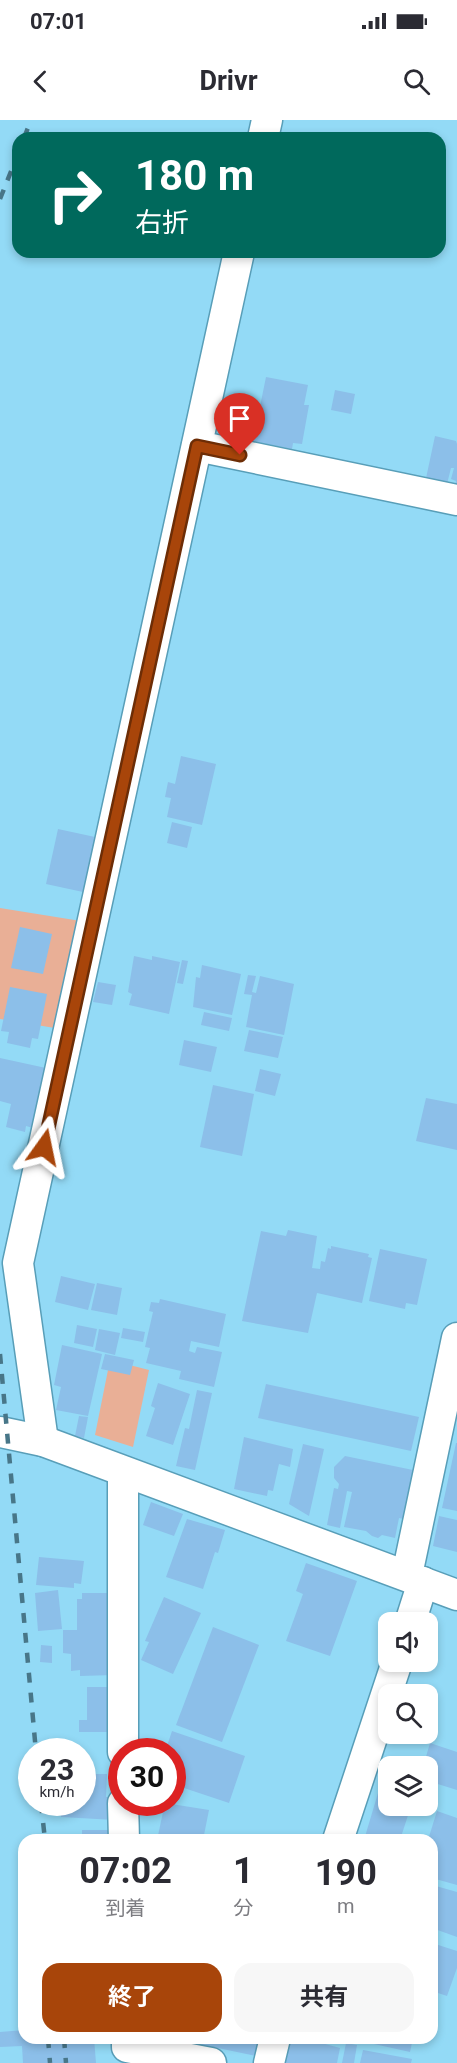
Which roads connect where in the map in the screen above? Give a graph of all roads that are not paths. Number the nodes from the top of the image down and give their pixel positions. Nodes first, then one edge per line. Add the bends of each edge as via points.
1 (238, 258) edge
2 (197, 446) junction
3 (457, 500) edge
4 (457, 1338) edge
5 (0, 1431) edge
6 (43, 1441) junction
7 (123, 1472) junction
8 (415, 1579) junction
9 (457, 1595) edge
10 (411, 1612) edge
11 (393, 1672) edge
12 (123, 1738) edge
13 (123, 1816) edge
14 (123, 1834) edge
15 (340, 1834) edge
16 (127, 2044) edge
17 (274, 2044) edge
18 (211, 2063) edge
19 (269, 2063) edge

1 - 2 street
2 - 3 street
2 - 6 street via 18,1263
4 - 8 street
5 - 6 street
6 - 7 street
7 - 8 street
7 - 12 street
8 - 9 street
8 - 10 street
11 - 15 street
13 - 14 street
16 - 18 street
17 - 19 street

